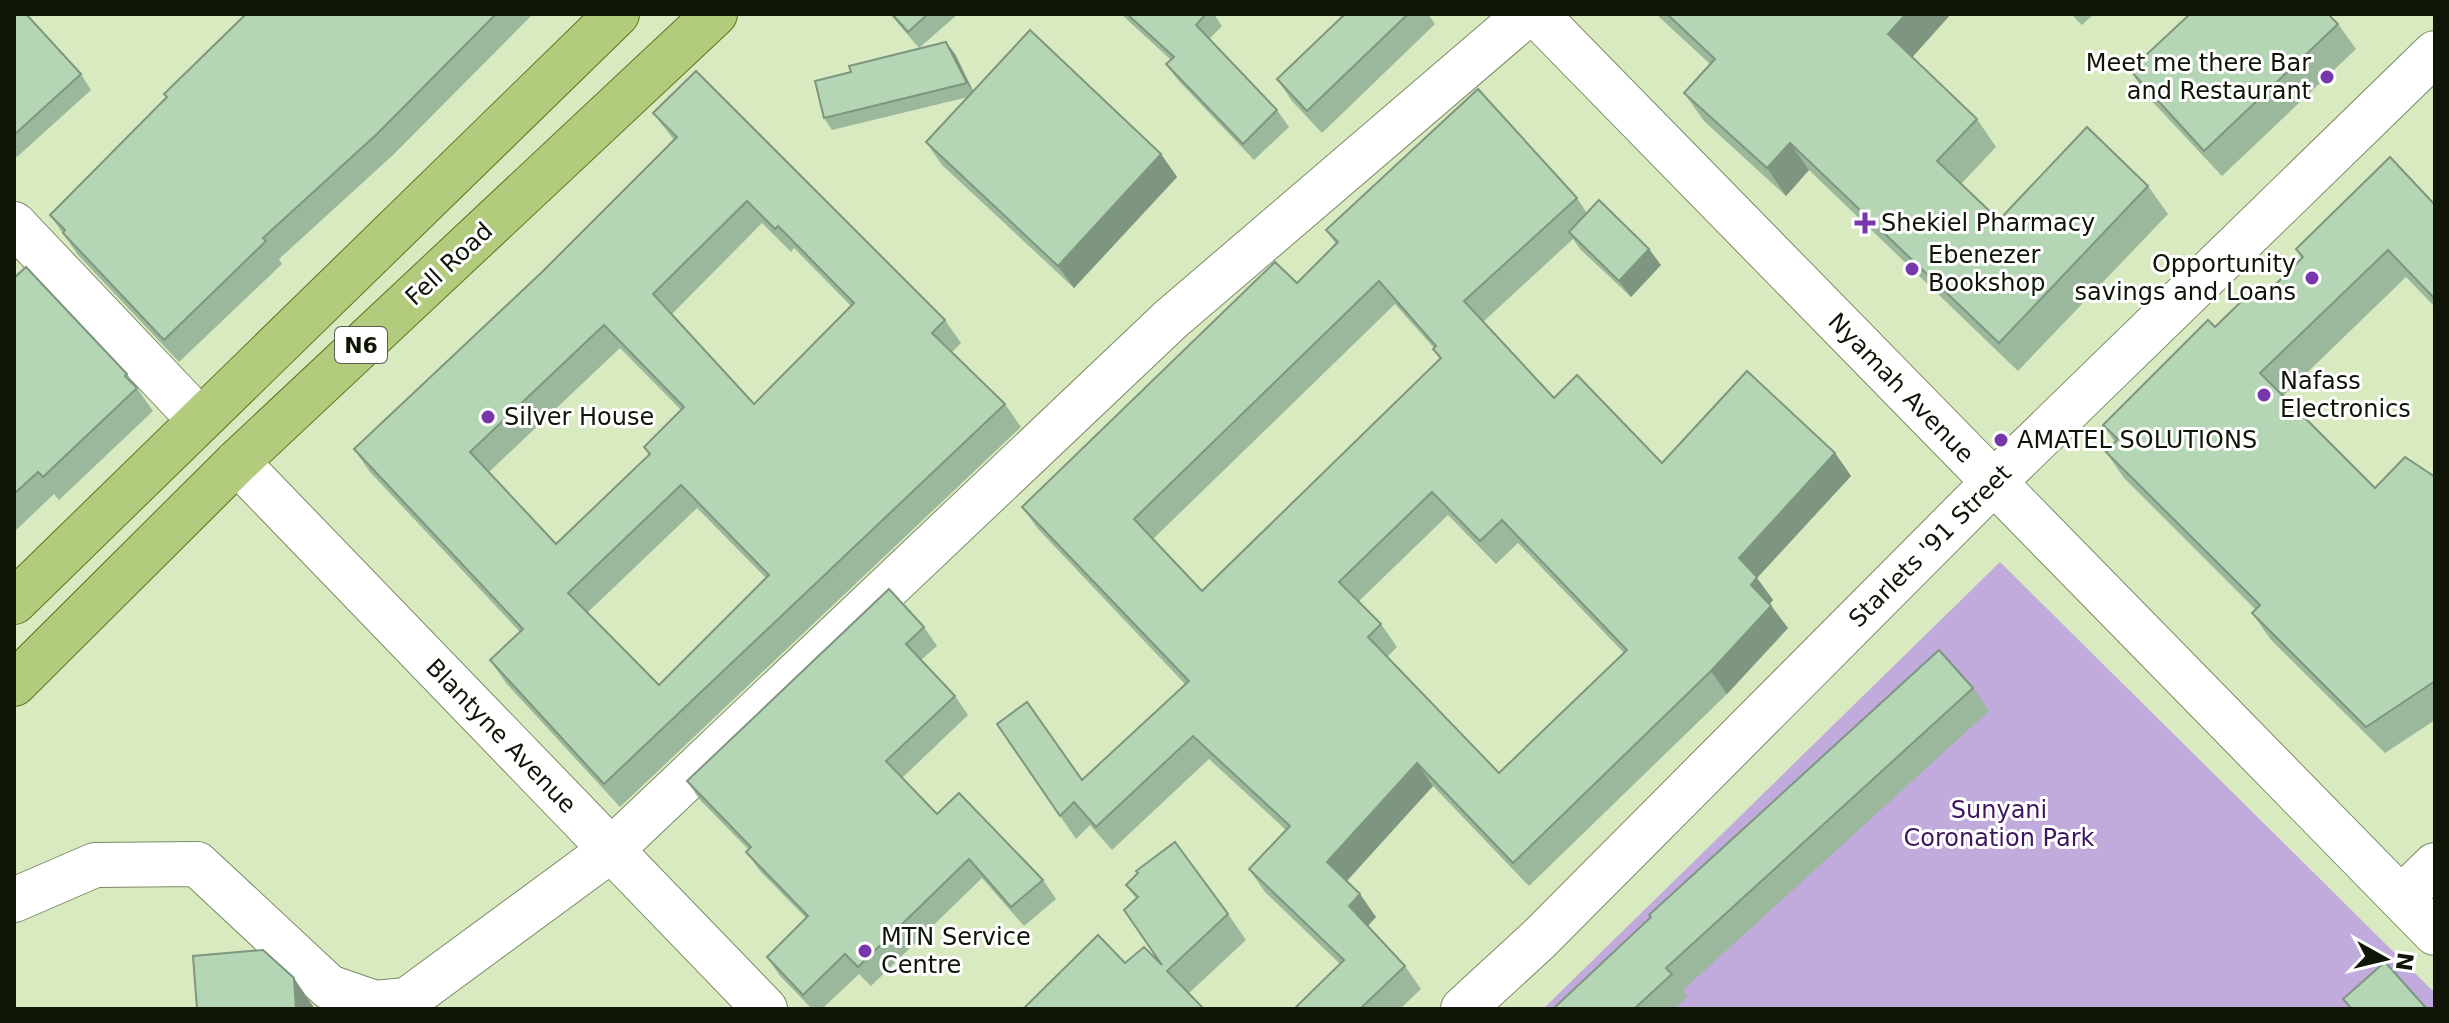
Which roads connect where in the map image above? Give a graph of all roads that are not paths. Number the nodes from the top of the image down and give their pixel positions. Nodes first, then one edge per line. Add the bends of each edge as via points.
1 (617, 14) edge
2 (715, 14) edge
3 (1527, 14) edge
4 (1536, 14) edge
5 (2435, 53) edge
6 (14, 224) edge
7 (199, 419) junction
8 (237, 462) junction
9 (1994, 482) junction
10 (14, 602) edge
11 (14, 684) edge
12 (611, 850) junction
13 (2435, 865) edge
14 (2401, 898) junction
15 (14, 900) edge
16 (2435, 933) edge
17 (765, 1009) edge
18 (1463, 1009) edge

1 - 7 main road, N6
2 - 8 main road, Fell Road / N6
3 - 12 street via 1171,319
4 - 9 street, Nyamah Avenue
5 - 9 street, Starlets '91 Street
6 - 7 street
7 - 10 main road, N6
8 - 11 main road, Fell Road / N6
8 - 12 street, Blantyne Avenue
9 - 14 street, Nyamah Avenue
9 - 18 street, Starlets '91 Street
12 - 15 street via 407,1000 375,1003 329,987 197,864 95,865
12 - 17 street, Blantyne Avenue
13 - 14 street
14 - 16 street, Nyamah Avenue

